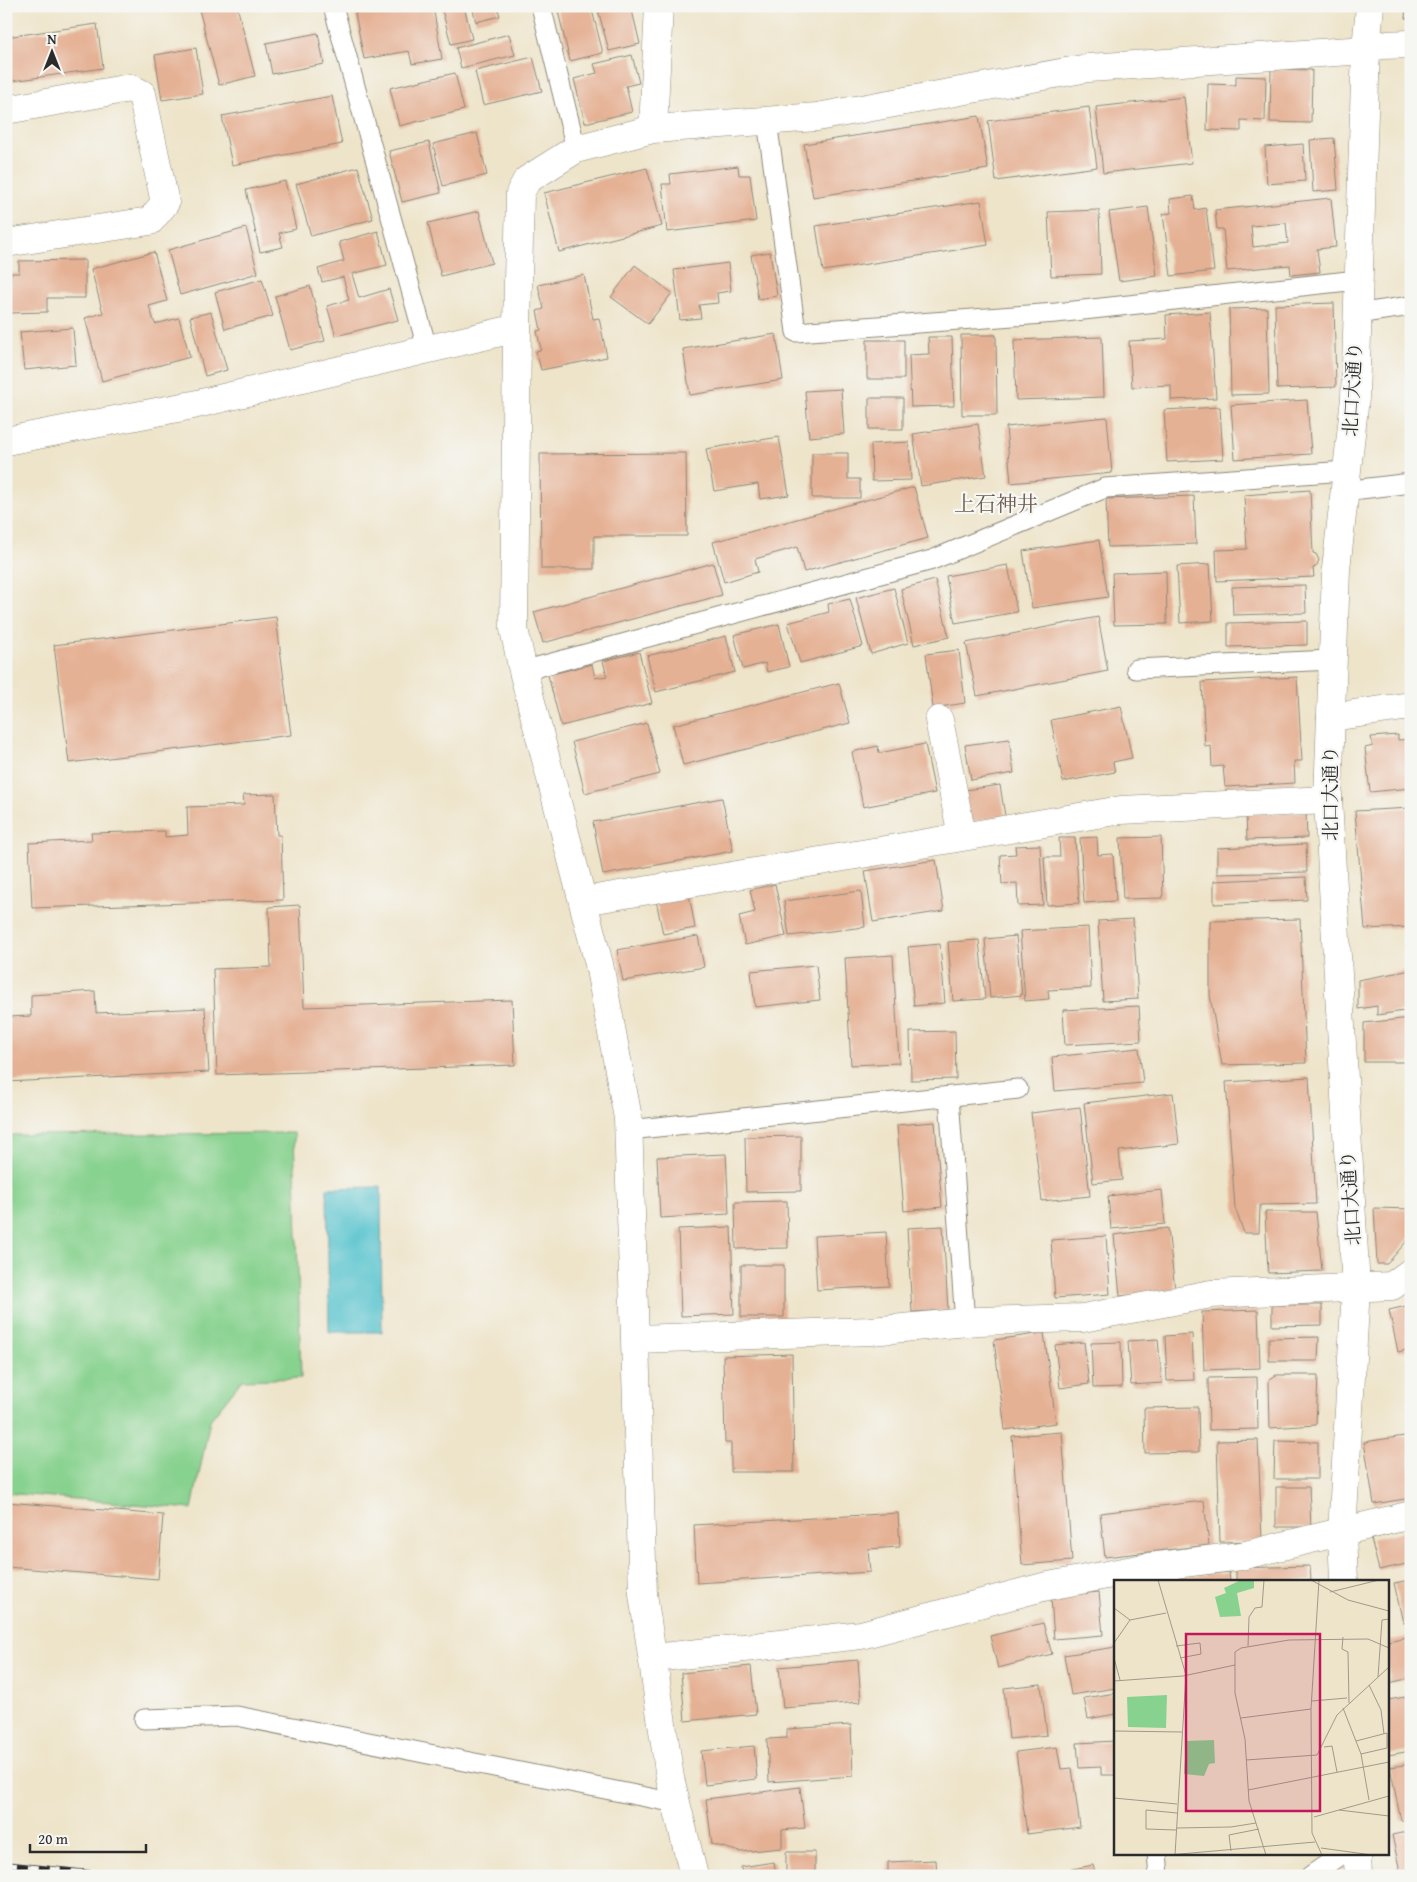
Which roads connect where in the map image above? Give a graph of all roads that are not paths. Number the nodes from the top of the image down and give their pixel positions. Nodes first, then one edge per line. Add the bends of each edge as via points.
1 (333, 6) edge
2 (541, 6) edge
3 (659, 6) edge
4 (1370, 6) edge
5 (1411, 44) edge
6 (1366, 48) junction
7 (6, 110) edge
8 (767, 121) junction
9 (653, 129) junction
10 (576, 149) junction
11 (6, 243) edge
12 (1357, 280) junction
13 (1411, 306) edge
14 (1356, 314) junction
15 (517, 328) junction
16 (427, 348) junction
17 (6, 441) edge
18 (1345, 481) junction
19 (1411, 483) edge
20 (1332, 660) junction
21 (1136, 669) dead end
22 (522, 671) junction
23 (1411, 706) edge
24 (1331, 717) junction
25 (938, 720) dead end
26 (1328, 800) junction
27 (962, 836) junction
28 (584, 901) junction
29 (1018, 1089) dead end
30 (949, 1097) junction
31 (629, 1130) junction
32 (1411, 1272) edge
33 (1356, 1288) junction
34 (966, 1323) junction
35 (636, 1339) junction
36 (1411, 1515) edge
37 (1342, 1533) junction
38 (1150, 1574) edge
39 (1344, 1580) edge
40 (654, 1658) junction
41 (144, 1719) dead end
42 (676, 1803) junction
43 (1157, 1854) edge
44 (1342, 1854) edge
45 (1357, 1854) edge
46 (694, 1876) edge
47 (1158, 1876) edge
48 (1310, 1876) edge
49 (1358, 1876) edge

1 - 16 lane
2 - 10 lane
3 - 9 street
4 - 6 street, 北口大通り
5 - 6 street
6 - 8 street via 1351,52 1088,68 818,117
6 - 12 street, 北口大通り
7 - 11 street via 130,88 142,94 165,203 150,221
8 - 9 street
8 - 12 lane via 796,332 1056,313
9 - 10 street
10 - 15 street via 527,180 520,193
12 - 14 street, 北口大通り
13 - 14 lane
14 - 18 street, 北口大通り via 1354,398
15 - 16 street
15 - 22 street via 514,629
16 - 17 street via 193,405
18 - 19 lane
18 - 20 street, 北口大通り via 1336,569
18 - 22 lane via 1104,488 932,560
20 - 21 lane
20 - 24 street, 北口大通り
22 - 28 street
23 - 24 street
24 - 26 street, 北口大通り
25 - 27 street
26 - 27 street via 1121,810
26 - 33 street, 北口大通り
27 - 28 street
28 - 31 street via 599,964
29 - 30 lane
30 - 31 lane
30 - 34 lane
31 - 35 street
32 - 33 street via 1392,1286
33 - 34 street via 1211,1294 1083,1318
33 - 37 street, 北口大通り
34 - 35 street via 871,1331
35 - 40 street via 643,1594
36 - 37 street
37 - 38 street
37 - 39 street, 北口大通り
38 - 40 street via 1043,1586 861,1634
40 - 42 street
41 - 42 lane via 237,1716
42 - 46 street
43 - 47 lane
44 - 48 lane
45 - 49 street

